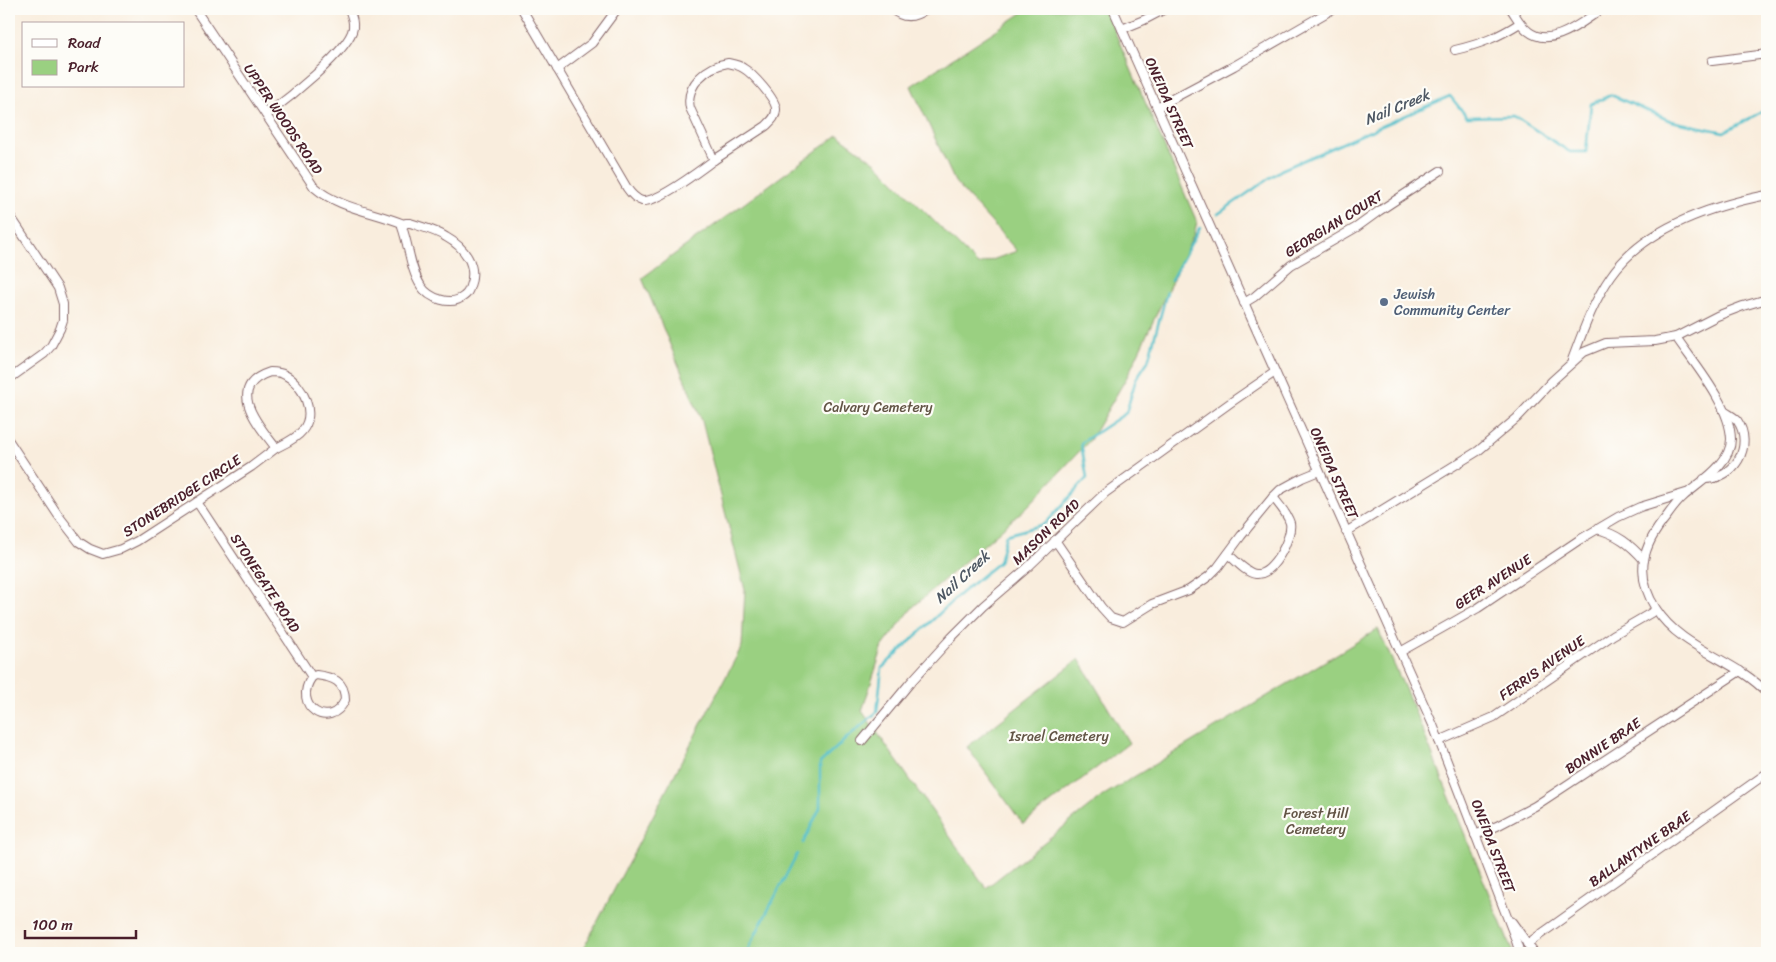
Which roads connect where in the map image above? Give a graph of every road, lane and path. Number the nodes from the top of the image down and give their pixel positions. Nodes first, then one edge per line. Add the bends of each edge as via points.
1 (195, 9) edge
2 (348, 9) edge
3 (522, 9) edge
4 (617, 9) edge
5 (892, 9) edge
6 (926, 9) edge
7 (1113, 9) edge
8 (1165, 9) edge
9 (1333, 9) edge
10 (1511, 9) edge
11 (1602, 9) edge
12 (1520, 23) junction
13 (1122, 29) junction
14 (1455, 50) dead end
15 (1767, 54) edge
16 (1712, 61) dead end
17 (557, 69) junction
18 (1157, 107) junction
19 (266, 115) junction
20 (714, 160) junction
21 (1440, 171) dead end
22 (1767, 195) edge
23 (9, 214) edge
24 (404, 224) junction
25 (1767, 300) edge
26 (1244, 303) junction
27 (1676, 337) junction
28 (1572, 361) junction
29 (1275, 372) junction
30 (9, 379) edge
31 (1724, 411) junction
32 (9, 441) edge
33 (276, 448) junction
34 (1319, 471) junction
35 (1704, 479) junction
36 (1690, 491) junction
37 (1273, 497) junction
38 (197, 502) junction
39 (1597, 529) junction
40 (1346, 532) junction
41 (1055, 540) junction
42 (1228, 554) junction
43 (1644, 560) junction
44 (1656, 610) junction
45 (1400, 652) junction
46 (1740, 671) junction
47 (312, 677) junction
48 (1767, 693) edge
49 (862, 741) dead end
50 (1439, 741) junction
51 (1767, 773) edge
52 (1475, 836) junction
53 (1504, 910) junction
54 (1527, 944) junction
55 (1520, 953) edge
56 (1534, 953) edge

1 - 19 street, UPPER WOODS ROAD
2 - 19 street via 353,28 346,43
3 - 17 street
4 - 17 street via 592,42
5 - 6 street via 909,17
7 - 13 street, ONEIDA STREET
8 - 13 street
9 - 18 street
10 - 12 street
11 - 12 street via 1551,37 1534,34
12 - 14 street via 1500,36
13 - 18 street, ONEIDA STREET
15 - 16 street
17 - 20 street via 631,193 641,200 655,199
18 - 26 street, ONEIDA STREET
19 - 24 street, UPPER WOODS ROAD via 319,192
20 - 20 street via 766,126 777,107 772,97 743,68 733,64 720,64 698,79 689,92 690,108
21 - 26 street, GEORGIAN COURT via 1357,227 1291,265
22 - 28 street via 1697,214 1638,248 1611,276 1598,296
23 - 30 street via 58,288 63,304 63,320 51,346
24 - 24 street, UPPER WOODS ROAD via 410,223 446,237 464,252 474,277 464,296 437,299 421,286 402,227
25 - 27 street via 1717,316
26 - 29 street, ONEIDA STREET
27 - 28 street via 1606,343
27 - 31 street
28 - 40 street via 1518,418 1478,451
29 - 34 street, ONEIDA STREET
29 - 41 street, MASON ROAD via 1122,480
31 - 35 street via 1730,447 1726,458
31 - 35 street via 1739,424 1742,453 1739,461 1727,472 1717,478
32 - 38 street, STONEBRIDGE CIRCLE via 79,542 98,553 121,550
33 - 33 street, STONEBRIDGE CIRCLE via 302,431 308,420 309,408 290,378 270,372 255,379 247,398 249,410
33 - 38 street, STONEBRIDGE CIRCLE
34 - 37 street via 1280,490
34 - 40 street, ONEIDA STREET
35 - 36 street
36 - 39 street, GEER AVENUE via 1640,507
36 - 43 street via 1648,542
37 - 42 street
37 - 42 street via 1286,514 1290,526 1289,535 1274,563 1257,574
38 - 47 street, STONEGATE ROAD
39 - 43 street via 1631,545
39 - 45 street, GEER AVENUE via 1478,608
40 - 45 street, ONEIDA STREET
41 - 42 street via 1101,607 1111,618 1123,622 1152,604 1197,585
41 - 49 street, MASON ROAD via 951,638
43 - 44 street via 1646,587
44 - 46 street via 1676,631
44 - 50 street, FERRIS AVENUE via 1613,635 1494,717
45 - 50 street, ONEIDA STREET
46 - 48 street
46 - 52 street, BONNIE BRAE via 1535,806
47 - 47 street via 327,677 339,682 345,700 338,711 323,715 309,707 306,687
50 - 52 street, ONEIDA STREET
51 - 54 street, BALLANTYNE BRAE
52 - 53 street, ONEIDA STREET
53 - 54 street
53 - 55 street, ONEIDA STREET
54 - 56 street

